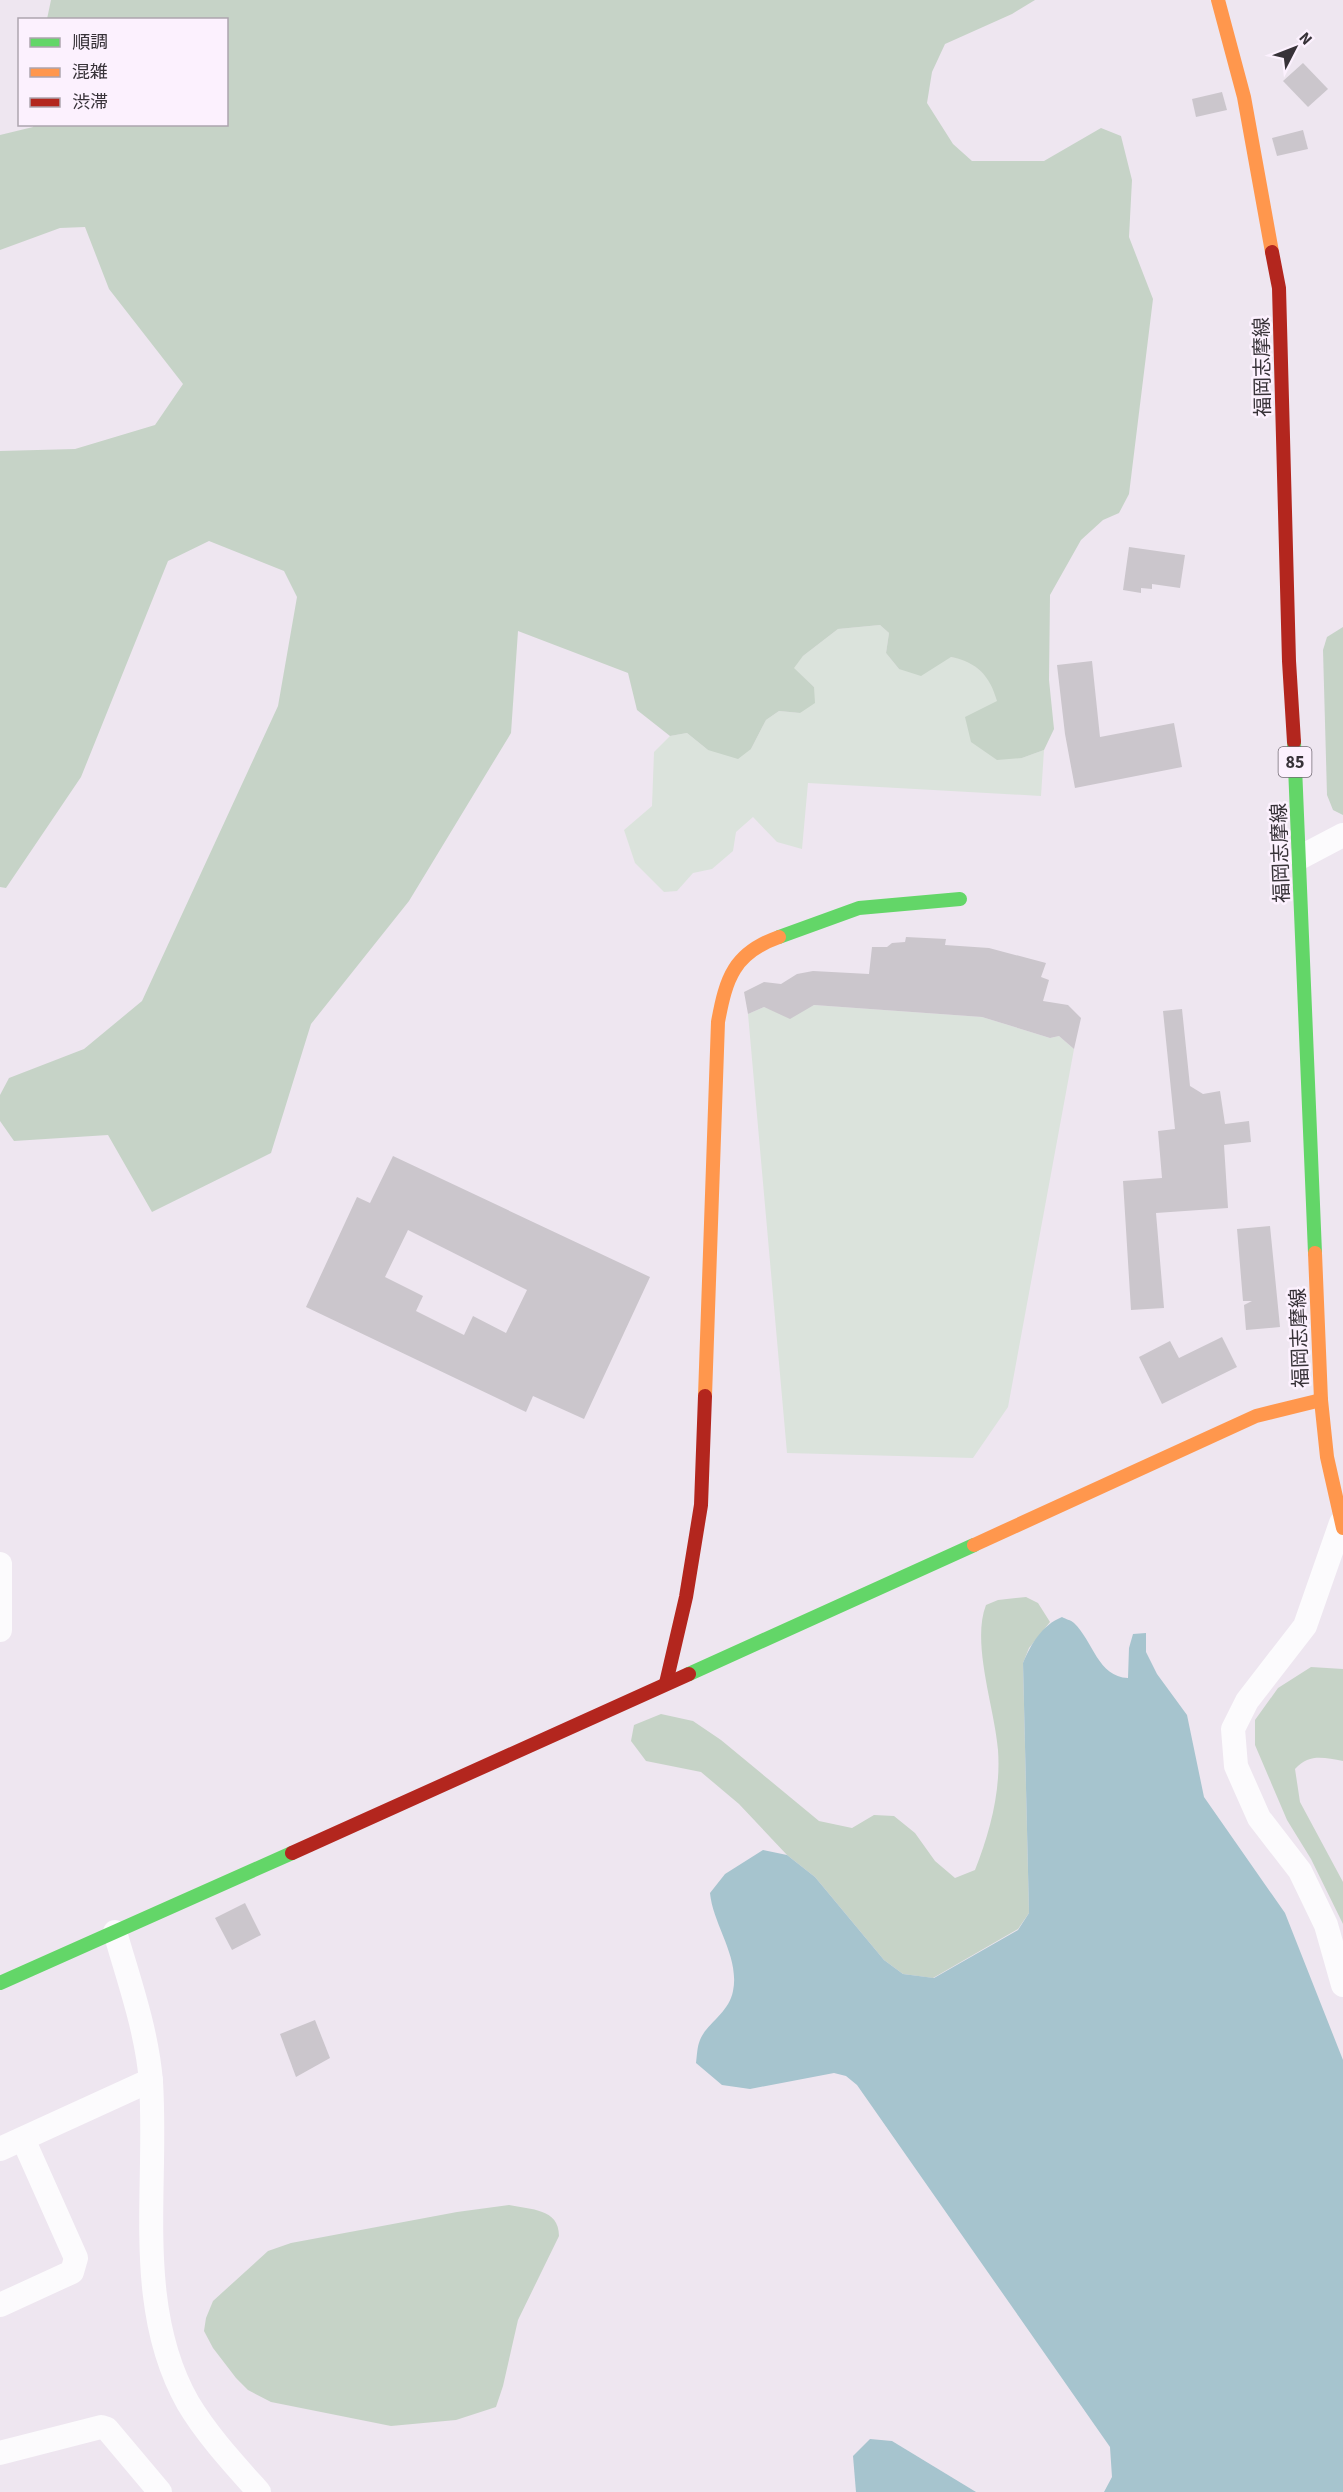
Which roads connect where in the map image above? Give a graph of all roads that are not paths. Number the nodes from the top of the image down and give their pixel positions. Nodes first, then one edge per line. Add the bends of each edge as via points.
1 (1218, 0) edge
2 (1343, 835) edge
3 (1300, 857) junction
4 (960, 899) dead end
5 (1321, 1400) junction
6 (1342, 1526) edge
7 (0, 1564) edge
8 (0, 1630) edge
9 (666, 1683) junction
10 (115, 1932) junction
11 (0, 1983) edge
12 (1343, 1985) edge
13 (151, 2080) junction
14 (23, 2139) junction
15 (0, 2149) edge
16 (0, 2305) edge
17 (0, 2453) edge
18 (160, 2492) edge
19 (259, 2492) edge

1 - 3 street, 福岡志摩線 / 85 via 1244,97 1279,288 1289,661
2 - 3 street
3 - 5 street, 福岡志摩線 / 85
4 - 9 street via 859,908 757,945 736,966 724,988 718,1022 701,1505 686,1597
5 - 6 street, 福岡志摩線 / 85 via 1327,1457
5 - 9 street via 1256,1416
6 - 12 street via 1305,1626 1247,1701 1233,1729 1236,1766 1259,1818 1300,1871 1326,1925
7 - 8 street
9 - 10 street
10 - 11 street
10 - 13 street via 142,2025
13 - 14 street
13 - 19 street via 155,2302 169,2361 189,2404
14 - 15 street
14 - 16 street via 76,2258 72,2272
17 - 18 street via 101,2427 108,2429

